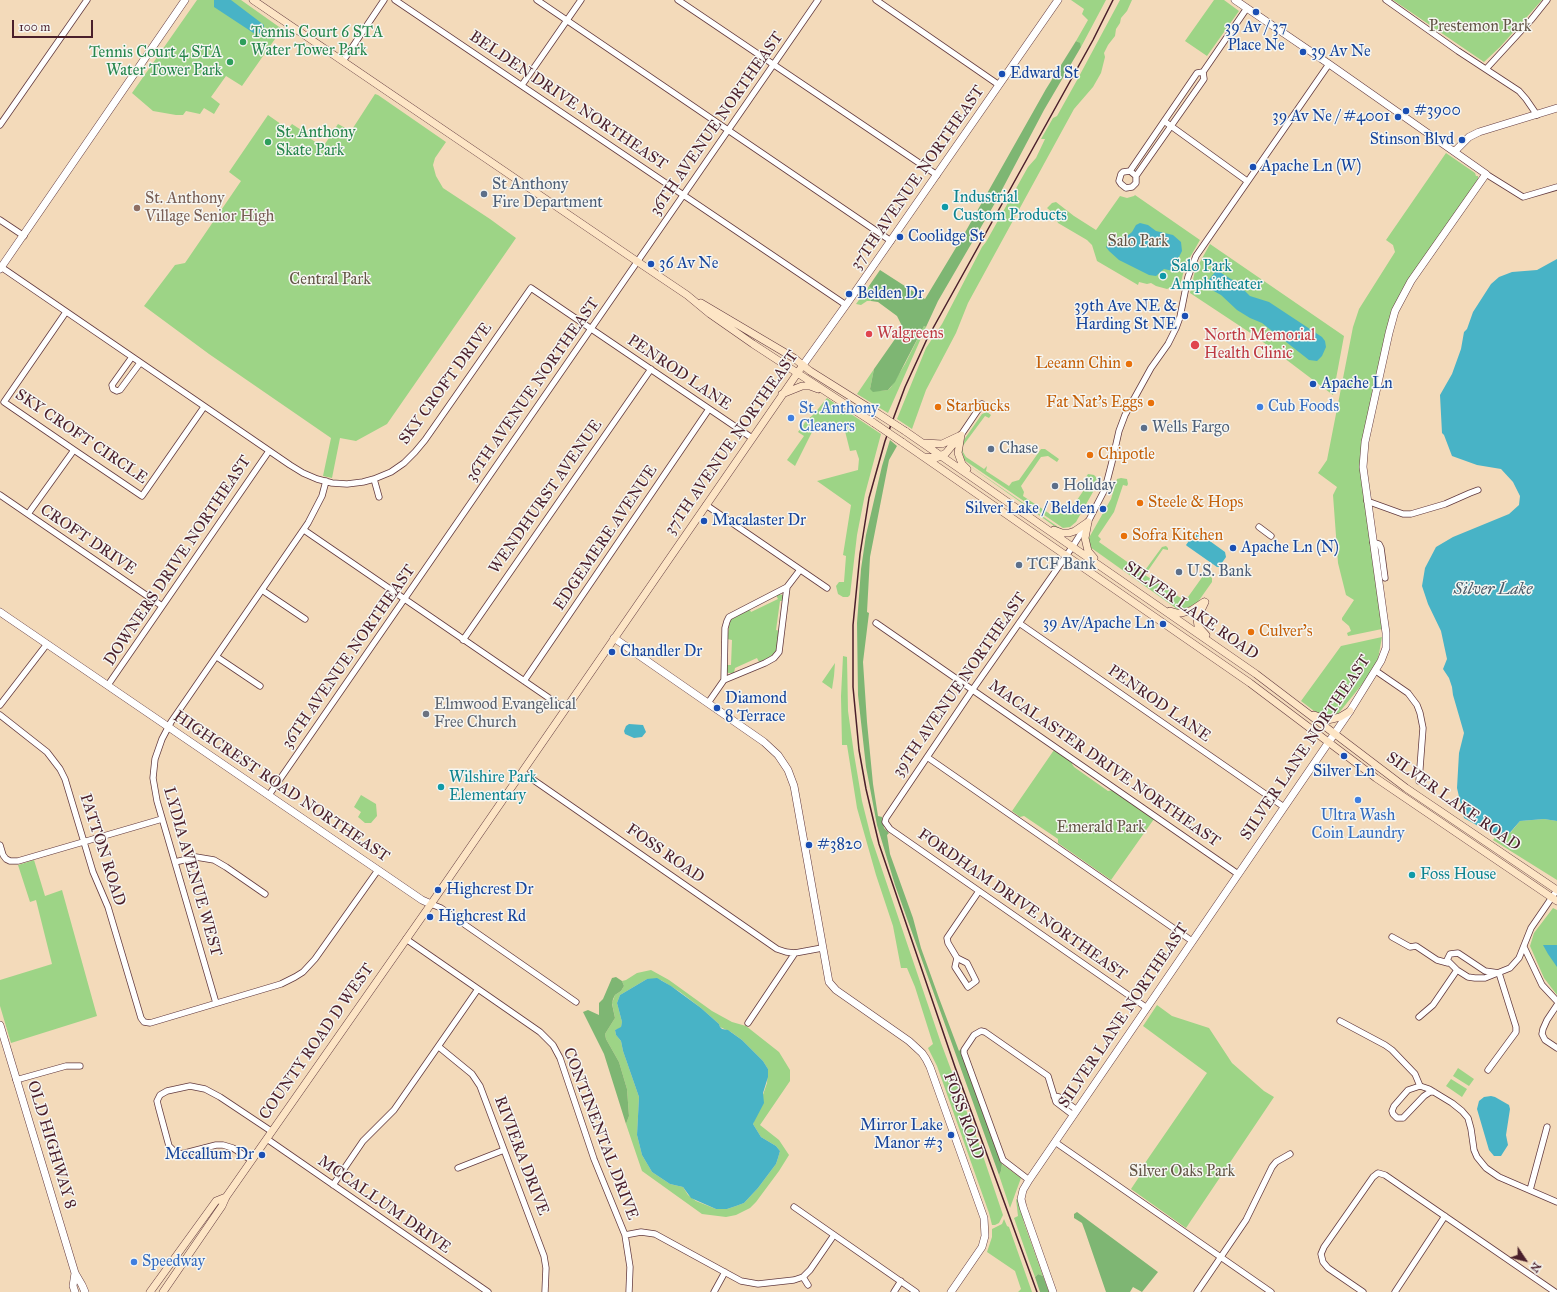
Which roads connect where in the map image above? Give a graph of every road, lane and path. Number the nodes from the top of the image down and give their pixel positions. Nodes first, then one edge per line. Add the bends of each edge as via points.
1 (87, 0) edge
2 (185, 0) edge
3 (253, 0) edge
4 (384, 0) edge
5 (395, 0) edge
6 (537, 0) edge
7 (581, 0) edge
8 (678, 0) edge
9 (818, 0) edge
10 (876, 0) edge
11 (1058, 0) edge
12 (1235, 0) edge
13 (1386, 0) edge
14 (1547, 0) edge
15 (1247, 8) junction
16 (567, 20) junction
17 (343, 61) junction
18 (1329, 64) junction
19 (774, 65) junction
20 (1486, 69) junction
21 (1203, 72) junction
22 (522, 85) junction
23 (999, 85) junction
24 (1557, 108) edge
25 (1537, 115) junction
26 (1164, 121) junction
27 (0, 125) edge
28 (1171, 126) junction
29 (729, 130) junction
30 (1455, 152) junction
31 (1130, 171) junction
32 (1486, 174) junction
33 (937, 175) junction
34 (1136, 176) junction
35 (1247, 181) junction
36 (1557, 187) edge
37 (684, 196) junction
38 (0, 220) edge
39 (24, 236) junction
40 (891, 241) junction
41 (638, 262) junction
42 (0, 268) edge
43 (687, 295) junction
44 (846, 306) junction
45 (66, 312) junction
46 (592, 329) junction
47 (132, 357) junction
48 (140, 363) junction
49 (803, 365) junction
50 (651, 369) junction
51 (797, 373) junction
52 (826, 391) junction
53 (782, 394) junction
54 (982, 404) dead end
55 (204, 407) junction
56 (710, 409) junction
57 (961, 435) junction
58 (752, 438) junction
59 (924, 443) junction
60 (74, 450) junction
61 (269, 451) junction
62 (941, 456) junction
63 (924, 457) junction
64 (374, 479) junction
65 (326, 481) junction
66 (981, 482) junction
67 (1478, 490) dead end
68 (0, 495) edge
69 (379, 497) dead end
70 (1367, 501) junction
71 (706, 505) junction
72 (28, 514) junction
73 (1088, 522) junction
74 (1259, 527) dead end
75 (1047, 528) junction
76 (304, 530) junction
77 (1271, 536) dead end
78 (1373, 542) junction
79 (1073, 546) junction
80 (1066, 555) junction
81 (1102, 567) junction
82 (800, 570) junction
83 (1385, 578) dead end
84 (787, 587) junction
85 (827, 588) dead end
86 (262, 590) junction
87 (404, 599) junction
88 (162, 606) junction
89 (1164, 609) junction
90 (0, 612) edge
91 (305, 619) dead end
92 (876, 622) dead end
93 (1019, 623) junction
94 (614, 638) junction
95 (463, 640) junction
96 (47, 644) junction
97 (1216, 646) junction
98 (217, 657) junction
99 (1376, 671) junction
100 (724, 680) junction
101 (524, 681) junction
102 (108, 685) junction
103 (260, 686) dead end
104 (973, 689) junction
105 (708, 703) junction
106 (0, 705) edge
107 (565, 709) junction
108 (1350, 711) junction
109 (1306, 712) junction
110 (0, 715) edge
111 (168, 726) junction
112 (1334, 734) junction
113 (1328, 742) junction
114 (926, 757) junction
115 (522, 772) junction
116 (1419, 781) dead end
117 (269, 795) junction
118 (1284, 807) junction
119 (162, 818) junction
120 (885, 822) joint
121 (84, 842) junction
122 (0, 845) edge
123 (175, 862) junction
124 (378, 870) junction
125 (1238, 874) junction
126 (1557, 890) edge
127 (979, 891) junction
128 (265, 894) dead end
129 (1554, 899) edge
130 (431, 904) junction
131 (1392, 937) dead end
132 (406, 939) junction
133 (1192, 941) junction
134 (1524, 947) junction
135 (822, 948) junction
136 (795, 953) junction
137 (957, 958) junction
138 (1448, 963) junction
139 (1457, 970) junction
140 (1499, 973) junction
141 (478, 989) junction
142 (1557, 1001) edge
143 (576, 1002) dead end
144 (216, 1003) junction
145 (1557, 1005) edge
146 (1147, 1008) junction
147 (1419, 1017) dead end
148 (1340, 1021) dead end
149 (748, 1023) dead end
150 (0, 1024) edge
151 (438, 1047) junction
152 (1557, 1048) edge
153 (80, 1066) dead end
154 (1488, 1070) dead end
155 (16, 1080) junction
156 (1420, 1086) junction
157 (1434, 1092) junction
158 (1075, 1112) junction
159 (1547, 1127) dead end
160 (272, 1131) junction
161 (267, 1139) junction
162 (1055, 1142) junction
163 (504, 1150) junction
164 (1290, 1154) dead end
165 (251, 1160) junction
166 (458, 1168) dead end
167 (1029, 1180) junction
168 (333, 1185) junction
169 (1530, 1190) junction
170 (226, 1197) junction
171 (1557, 1202) edge
172 (794, 1207) dead end
173 (1446, 1216) junction
174 (625, 1235) junction
175 (834, 1235) junction
176 (1221, 1257) junction
177 (725, 1272) junction
178 (75, 1274) junction
179 (803, 1277) junction
180 (901, 1281) junction
181 (808, 1285) dead end
182 (75, 1292) edge
183 (85, 1292) edge
184 (150, 1292) edge
185 (163, 1292) edge
186 (488, 1292) edge
187 (544, 1292) edge
188 (629, 1292) edge
189 (714, 1292) edge
190 (894, 1292) edge
191 (916, 1292) edge
192 (951, 1292) edge
193 (1053, 1292) edge
194 (1197, 1292) edge
195 (1271, 1292) edge
196 (1363, 1292) edge
197 (1396, 1292) edge
198 (1555, 1292) edge

1 - 27 street
2 - 39 street
3 - 17 main road
4 - 17 street
5 - 22 street, BELDEN DRIVE NORTHEAST
6 - 16 street
7 - 16 street
8 - 19 street
9 - 19 street, 36TH AVENUE NORTHEAST
10 - 23 street
11 - 23 street, 37TH AVENUE NORTHEAST
12 - 15 street
13 - 20 street
14 - 20 street
15 - 18 street
15 - 21 street
16 - 22 street
16 - 29 street
17 - 41 main road
18 - 30 street
18 - 35 street, 39TH AVENUE NORTHEAST
19 - 29 street, 36TH AVENUE NORTHEAST
19 - 33 street
20 - 25 street via 1519,91
21 - 26 street via 1197,73
21 - 28 street via 1204,79
22 - 37 street, BELDEN DRIVE NORTHEAST
23 - 33 street, 37TH AVENUE NORTHEAST
24 - 25 street
25 - 30 street via 1479,132
26 - 28 street
26 - 31 street
28 - 34 street
28 - 35 street
29 - 37 street, 36TH AVENUE NORTHEAST
29 - 40 street
30 - 32 street
31 - 34 street
31 - 34 street via 1121,174 1119,181 1123,186 1128,188 1134,185
32 - 36 street via 1523,197
32 - 70 street, SILVER LANE NORTHEAST via 1411,281 1393,317 1363,456
33 - 40 street, 37TH AVENUE NORTHEAST
35 - 73 street, 39TH AVENUE NORTHEAST via 1193,262 1176,328 1125,414 1118,431 1105,489
37 - 41 street, 36TH AVENUE NORTHEAST
37 - 44 street, BELDEN DRIVE NORTHEAST
38 - 39 street
39 - 42 street
40 - 44 street, 37TH AVENUE NORTHEAST
41 - 43 main road
41 - 46 street, 36TH AVENUE NORTHEAST
42 - 45 street, SKY CROFT DRIVE
43 - 49 main road, SILVER LAKE ROAD
43 - 51 main road via 710,314
44 - 49 street, 37TH AVENUE NORTHEAST
45 - 47 street, SKY CROFT DRIVE
45 - 60 street, SKY CROFT CIRCLE via 4,402
46 - 50 street, PENROD LANE
46 - 64 street, SKY CROFT DRIVE via 530,288 415,452 391,472
46 - 87 street, 36TH AVENUE NORTHEAST
47 - 48 street, SKY CROFT DRIVE
47 - 48 street via 112,385 113,389 120,390
48 - 55 street, SKY CROFT DRIVE
49 - 51 main road, 37TH AVENUE NORTHEAST
49 - 59 main road, SILVER LAKE ROAD, bridge
50 - 56 street, PENROD LANE
50 - 95 street, WENDHURST AVENUE
51 - 52 main road
51 - 53 main road, 37TH AVENUE NORTHEAST
52 - 53 main road via 804,386
52 - 63 main road, bridge
53 - 58 main road, 37TH AVENUE NORTHEAST
54 - 57 street
55 - 60 street, SKY CROFT CIRCLE via 142,496
55 - 61 street, SKY CROFT DRIVE
56 - 58 street, PENROD LANE
56 - 101 street, EDGEMERE AVENUE
57 - 59 main road via 942,444
57 - 62 main road via 949,451
57 - 66 main road via 959,457 962,464
58 - 71 main road, 37TH AVENUE NORTHEAST
59 - 62 main road, SILVER LAKE ROAD
60 - 72 street
61 - 65 street, SKY CROFT DRIVE via 303,473
61 - 88 street, DOWNERS DRIVE NORTHEAST
62 - 63 main road
62 - 66 main road, SILVER LAKE ROAD
63 - 80 main road
64 - 65 street, SKY CROFT DRIVE via 347,484
64 - 69 street
65 - 76 street, LYDIA AVENUE WEST via 316,510
66 - 75 main road, SILVER LAKE ROAD
67 - 70 street via 1445,504 1411,514
68 - 72 street, CROFT DRIVE
70 - 78 street, SILVER LANE NORTHEAST
71 - 82 street
71 - 94 main road, 37TH AVENUE NORTHEAST
72 - 88 street, CROFT DRIVE
73 - 75 main road via 1069,533
73 - 79 street, 39TH AVENUE NORTHEAST
73 - 81 main road via 1086,545
74 - 77 street
75 - 79 main road, SILVER LAKE ROAD
76 - 86 street, LYDIA AVENUE WEST
76 - 87 street
78 - 83 street via 1381,548
78 - 99 street, SILVER LANE NORTHEAST via 1386,633 1386,648
79 - 80 street, 39TH AVENUE NORTHEAST
79 - 81 main road, SILVER LAKE ROAD
80 - 93 street, 39TH AVENUE NORTHEAST
80 - 113 main road via 1250,683
81 - 89 main road, SILVER LAKE ROAD
82 - 84 street
82 - 85 street
84 - 100 street via 779,652 765,663
84 - 100 street via 729,617 726,628
86 - 91 street
86 - 98 street, LYDIA AVENUE WEST
87 - 95 street
87 - 117 street, 36TH AVENUE NORTHEAST
88 - 102 street, DOWNERS DRIVE NORTHEAST
89 - 97 main road, SILVER LAKE ROAD
89 - 97 main road via 1182,613 1205,602 1197,619 1198,626
90 - 96 street, HIGHCREST ROAD NORTHEAST
92 - 104 street, MACALASTER DRIVE NORTHEAST
93 - 104 street, 39TH AVENUE NORTHEAST
93 - 118 street, PENROD LANE
94 - 105 street
94 - 107 main road, 37TH AVENUE NORTHEAST
95 - 101 street
96 - 102 street, HIGHCREST ROAD NORTHEAST
96 - 106 street
97 - 109 main road, SILVER LAKE ROAD
98 - 103 street
98 - 111 street, LYDIA AVENUE WEST
99 - 108 street, SILVER LANE NORTHEAST
99 - 116 street via 1408,693 1420,713 1423,728
100 - 105 street
101 - 107 street
102 - 111 street, HIGHCREST ROAD NORTHEAST
104 - 114 street, 39TH AVENUE NORTHEAST
104 - 125 street, MACALASTER DRIVE NORTHEAST
105 - 135 street via 764,742 778,755 788,770 794,786
107 - 115 main road, 37TH AVENUE NORTHEAST
108 - 109 main road via 1327,720
108 - 112 street, SILVER LANE NORTHEAST
109 - 112 main road, SILVER LAKE ROAD
110 - 121 street, PATTON ROAD via 54,760 66,783
111 - 117 street, HIGHCREST ROAD NORTHEAST
111 - 119 street, LYDIA AVENUE WEST via 158,748 153,768 154,790
112 - 113 street, SILVER LANE NORTHEAST
112 - 126 main road, SILVER LAKE ROAD via 1444,814
113 - 118 street, SILVER LANE NORTHEAST
113 - 129 main road via 1376,778
114 - 120 street, 39TH AVENUE NORTHEAST via 887,814
114 - 133 street
115 - 130 main road, 37TH AVENUE NORTHEAST
115 - 136 street, FOSS ROAD via 777,949
117 - 124 street, HIGHCREST ROAD NORTHEAST
118 - 125 street, SILVER LANE NORTHEAST
119 - 121 street
119 - 123 street, LYDIA AVENUE WEST
120 - 127 street, FORDHAM DRIVE NORTHEAST via 890,829
121 - 122 street via 18,861 6,859
121 - 144 street, PATTON ROAD via 94,876 108,907 144,1022 150,1023
123 - 128 street via 196,857 214,860
123 - 144 street, LYDIA AVENUE WEST
124 - 130 street, HIGHCREST ROAD NORTHEAST
124 - 144 street via 303,972 281,984
125 - 133 street, SILVER LANE NORTHEAST
126 - 129 street
127 - 137 street via 947,938
127 - 146 street, FORDHAM DRIVE NORTHEAST
129 - 134 street via 1531,928
130 - 132 main road, COUNTY ROAD D WEST
130 - 143 street, HIGHCREST ROAD NORTHEAST via 441,908
131 - 138 street
132 - 141 street, CONTINENTAL DRIVE
132 - 160 main road, COUNTY ROAD D WEST
133 - 146 street, SILVER LANE NORTHEAST
134 - 140 street via 1515,963
134 - 142 street via 1542,985
135 - 136 street, FOSS ROAD
135 - 192 street, FOSS ROAD via 831,985 909,1041 922,1053 930,1067 985,1224 982,1247
136 - 149 street
137 - 137 street via 955,967 968,987 976,981 967,963
138 - 139 street
138 - 140 street via 1450,954 1458,953 1485,972
139 - 140 street via 1475,978 1486,978
139 - 147 street via 1433,1005
140 - 154 street via 1516,1032
141 - 151 street
141 - 174 street, CONTINENTAL DRIVE via 540,1032 553,1045
145 - 152 street via 1542,1034 1545,1040
146 - 158 street, SILVER LANE NORTHEAST
148 - 156 street via 1392,1050 1415,1074
150 - 155 street, OLD HIGHWAY 8
151 - 163 street, RIVIERA DRIVE via 464,1066 480,1086
151 - 168 street via 394,1110 363,1142
153 - 155 street via 66,1066
155 - 178 street, OLD HIGHWAY 8
156 - 157 street
156 - 157 street via 1408,1090 1394,1106 1392,1112 1396,1118 1405,1118 1424,1096
157 - 169 street via 1452,1103 1468,1118 1474,1150 1486,1168 1499,1177
158 - 162 street, SILVER LANE NORTHEAST
158 - 167 street via 1054,1096 1048,1076 985,1032 977,1032 964,1050 1004,1160
159 - 169 street
160 - 161 main road, COUNTY ROAD D WEST
160 - 165 street via 205,1089 190,1086 160,1095 159,1109 169,1146 174,1151 179,1154 223,1145 233,1148
161 - 165 main road, COUNTY ROAD D WEST
161 - 168 street, MCCALLUM DRIVE
162 - 167 street, SILVER LANE NORTHEAST
162 - 176 street
163 - 166 street
163 - 187 street, RIVIERA DRIVE via 544,1256
164 - 176 street via 1272,1167 1252,1210
165 - 170 main road, COUNTY ROAD D WEST
167 - 193 street, SILVER LANE NORTHEAST via 1023,1190 1022,1199
168 - 186 street, MCCALLUM DRIVE
169 - 171 street
170 - 184 main road, COUNTY ROAD D WEST via 216,1201
170 - 185 main road, COUNTY ROAD D WEST
172 - 175 street
173 - 196 street via 1385,1175 1378,1173 1373,1177 1321,1254 1324,1265
173 - 197 street
173 - 198 street
174 - 177 street via 641,1232 655,1234
174 - 188 street, CONTINENTAL DRIVE via 630,1267
175 - 179 street
175 - 180 street
176 - 194 street
176 - 195 street
177 - 179 street via 752,1284
177 - 189 street
178 - 182 street, OLD HIGHWAY 8
178 - 183 street, OLD HIGHWAY 8
179 - 181 street
180 - 190 street
180 - 191 street

